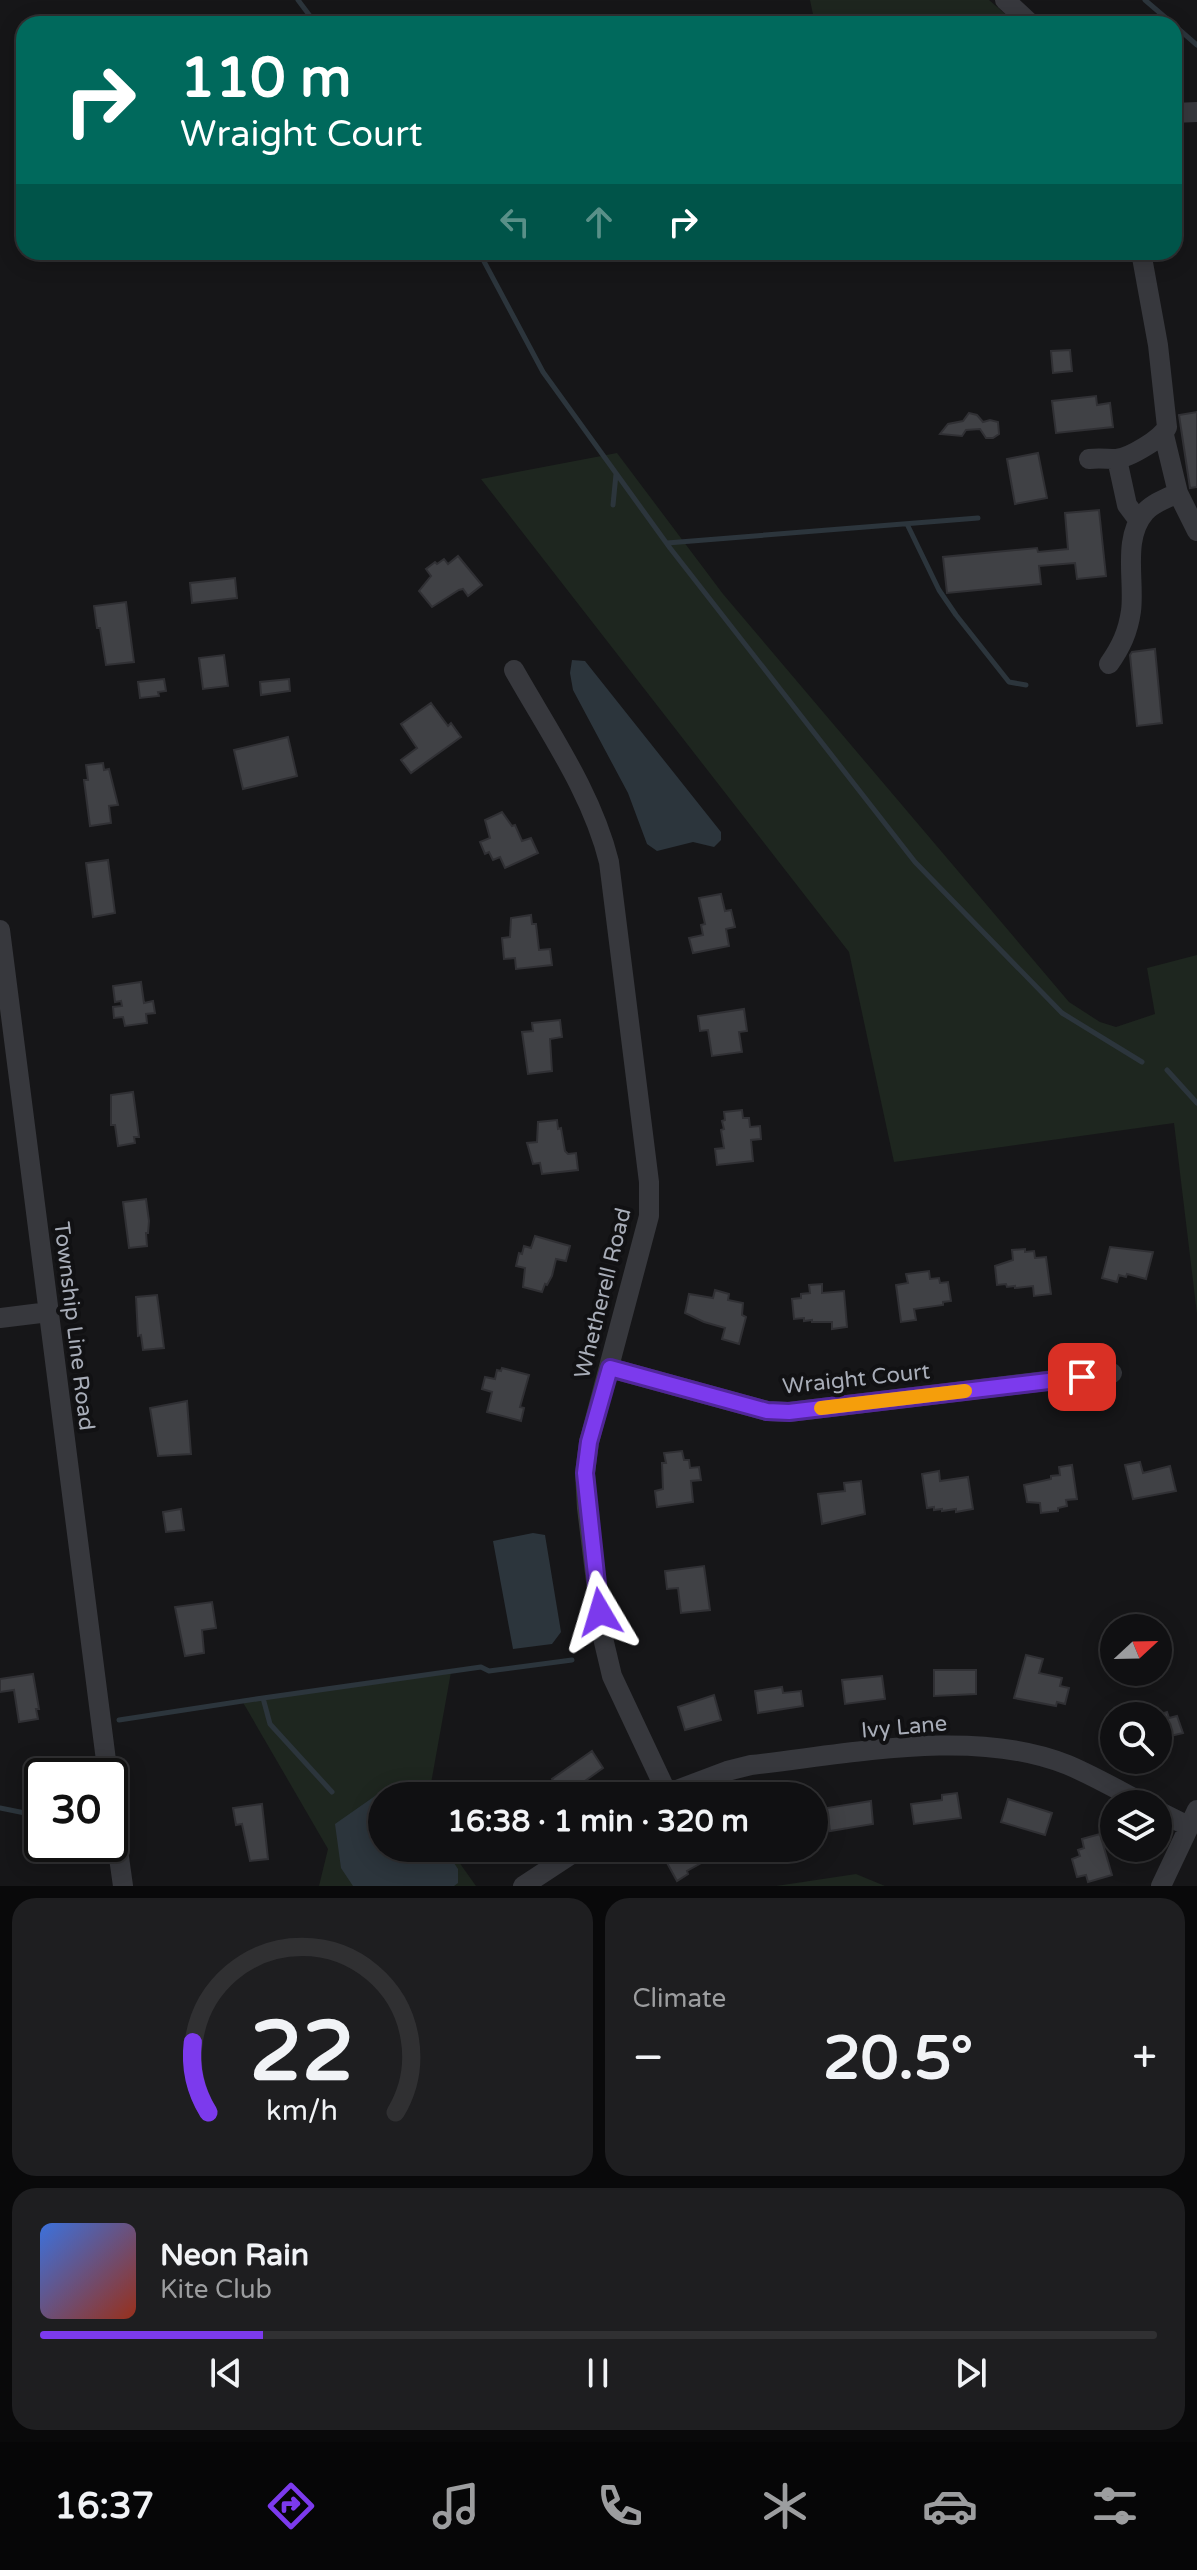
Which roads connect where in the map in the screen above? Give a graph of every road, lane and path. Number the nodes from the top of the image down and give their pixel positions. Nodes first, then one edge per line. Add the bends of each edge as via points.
1 (1005, 0) edge
2 (1022, 16) edge
3 (1142, 260) edge
4 (1164, 435) junction
5 (1089, 459) dead end
6 (1117, 459) junction
7 (1178, 493) junction
8 (1139, 521) junction
9 (1197, 531) edge
10 (1109, 664) dead end
11 (514, 670) dead end
12 (0, 930) edge
13 (49, 1312) junction
14 (0, 1318) edge
15 (610, 1368) junction
16 (1112, 1373) dead end
17 (106, 1758) edge
18 (659, 1782) edge
19 (700, 1782) edge
20 (1117, 1790) edge
21 (1172, 1814) edge
22 (1192, 1818) edge
23 (120, 1862) edge
24 (560, 1862) edge
25 (123, 1886) edge
26 (523, 1886) edge
27 (1161, 1886) edge

1 - 2 street
3 - 4 street via 1158,345
4 - 6 street
4 - 7 street
5 - 6 street
6 - 8 street via 1127,505
7 - 8 street via 1152,506
7 - 9 street
8 - 10 street via 1133,539 1132,608 1122,646
11 - 15 street, Whetherell Road via 588,801 609,862 649,1182 649,1216
12 - 13 street, Township Line Road
13 - 14 street
13 - 17 street, Township Line Road
15 - 16 street, Wraight Court via 767,1411 789,1412
15 - 18 street, Whetherell Road via 589,1442 587,1508 612,1676
19 - 20 street, Ivy Lane via 751,1765 944,1744 1038,1756
21 - 22 street
22 - 27 street
23 - 25 street
24 - 26 street

